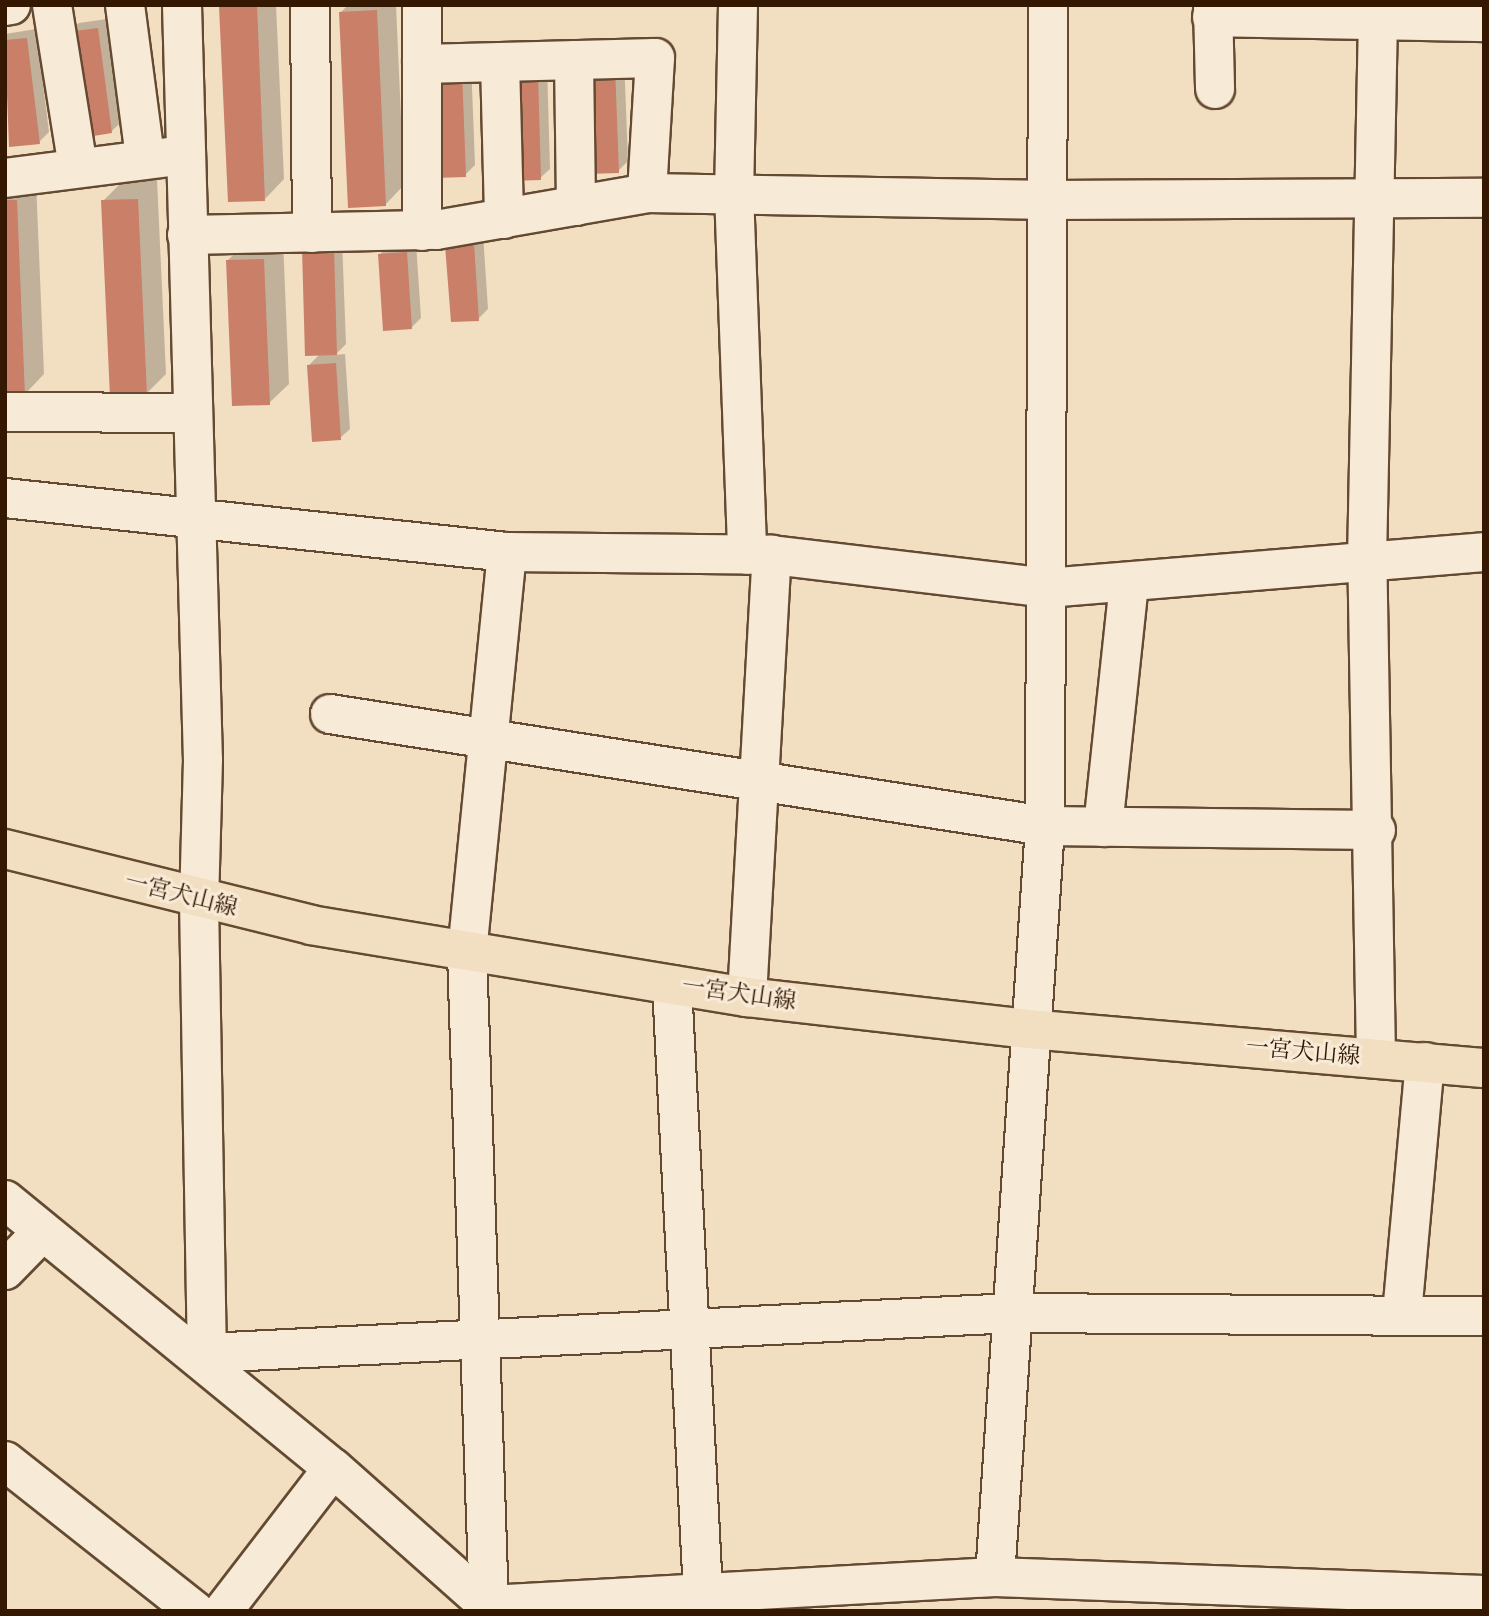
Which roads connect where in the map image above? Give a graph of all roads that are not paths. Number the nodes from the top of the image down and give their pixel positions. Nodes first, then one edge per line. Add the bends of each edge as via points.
1 (11, 5) edge
2 (52, 5) edge
3 (125, 5) edge
4 (182, 5) edge
5 (310, 5) edge
6 (422, 5) edge
7 (738, 5) edge
8 (1048, 5) edge
9 (5, 6) edge
10 (1212, 11) edge
11 (1378, 17) junction
12 (1484, 22) edge
13 (574, 60) junction
14 (500, 62) junction
15 (422, 64) junction
16 (1215, 89) dead end
17 (185, 155) junction
18 (145, 157) junction
19 (78, 168) junction
20 (5, 177) edge
21 (734, 192) junction
22 (647, 193) junction
23 (1374, 198) junction
24 (1484, 198) edge
25 (1051, 200) junction
26 (576, 206) junction
27 (504, 219) junction
28 (422, 231) junction
29 (312, 233) junction
30 (187, 235) junction
31 (5, 412) edge
32 (193, 413) junction
33 (5, 498) edge
34 (198, 517) junction
35 (507, 552) junction
36 (1484, 552) edge
37 (759, 555) junction
38 (1367, 561) junction
39 (1129, 584) junction
40 (1048, 588) junction
41 (330, 714) dead end
42 (487, 740) junction
43 (759, 784) junction
44 (1045, 826) junction
45 (1103, 827) junction
46 (1376, 830) junction
47 (5, 849) edge
48 (199, 901) junction
49 (467, 953) junction
50 (672, 985) junction
51 (747, 997) junction
52 (1028, 1029) junction
53 (1376, 1058) junction
54 (1425, 1062) junction
55 (1484, 1068) edge
56 (5, 1200) edge
57 (40, 1234) junction
58 (5, 1270) edge
59 (1014, 1313) junction
60 (1402, 1314) junction
61 (1484, 1316) edge
62 (685, 1328) junction
63 (480, 1339) junction
64 (203, 1357) junction
65 (5, 1461) edge
66 (334, 1468) junction
67 (995, 1577) junction
68 (703, 1592) junction
69 (1484, 1595) edge
70 (491, 1608) edge
71 (195, 1611) edge
72 (223, 1611) edge

1 - 9 street
2 - 19 street
3 - 18 street
4 - 17 street
5 - 29 street
6 - 15 street
7 - 21 street
8 - 25 street
10 - 11 street
10 - 16 street
11 - 12 street
11 - 23 street
13 - 14 street
13 - 22 street via 655,58
13 - 26 street
14 - 15 street
14 - 27 street
15 - 28 street
17 - 18 street
17 - 30 street
18 - 19 street
19 - 20 street
21 - 22 street
21 - 25 street
21 - 37 street
22 - 26 street
23 - 24 street
23 - 25 street
23 - 38 street
25 - 40 street
26 - 27 street
27 - 28 street
28 - 29 street
29 - 30 street
30 - 32 street
31 - 32 street
32 - 34 street
33 - 34 street
34 - 35 street
34 - 48 street
35 - 37 street
35 - 42 street
36 - 38 street
37 - 40 street
37 - 43 street
38 - 39 street
38 - 46 street
39 - 40 street
39 - 45 street
40 - 44 street
41 - 42 street
42 - 43 street
42 - 49 street
43 - 44 street
43 - 51 street
44 - 45 street
44 - 52 street
45 - 46 street
46 - 53 street
47 - 48 main road, 一宮犬山線
48 - 49 main road, 一宮犬山線
48 - 64 street
49 - 50 main road, 一宮犬山線
49 - 63 street
50 - 51 main road, 一宮犬山線
50 - 62 street
51 - 52 main road, 一宮犬山線
52 - 53 main road, 一宮犬山線
52 - 59 street
53 - 54 main road, 一宮犬山線
54 - 55 main road, 一宮犬山線
54 - 60 street
56 - 57 street
57 - 58 street
57 - 64 street
59 - 60 street
59 - 62 street
59 - 67 street
60 - 61 street
62 - 63 street
62 - 68 street
63 - 64 street
63 - 70 street
64 - 66 street
65 - 71 street
66 - 70 street
66 - 72 street
67 - 68 street
67 - 69 street
68 - 70 street

